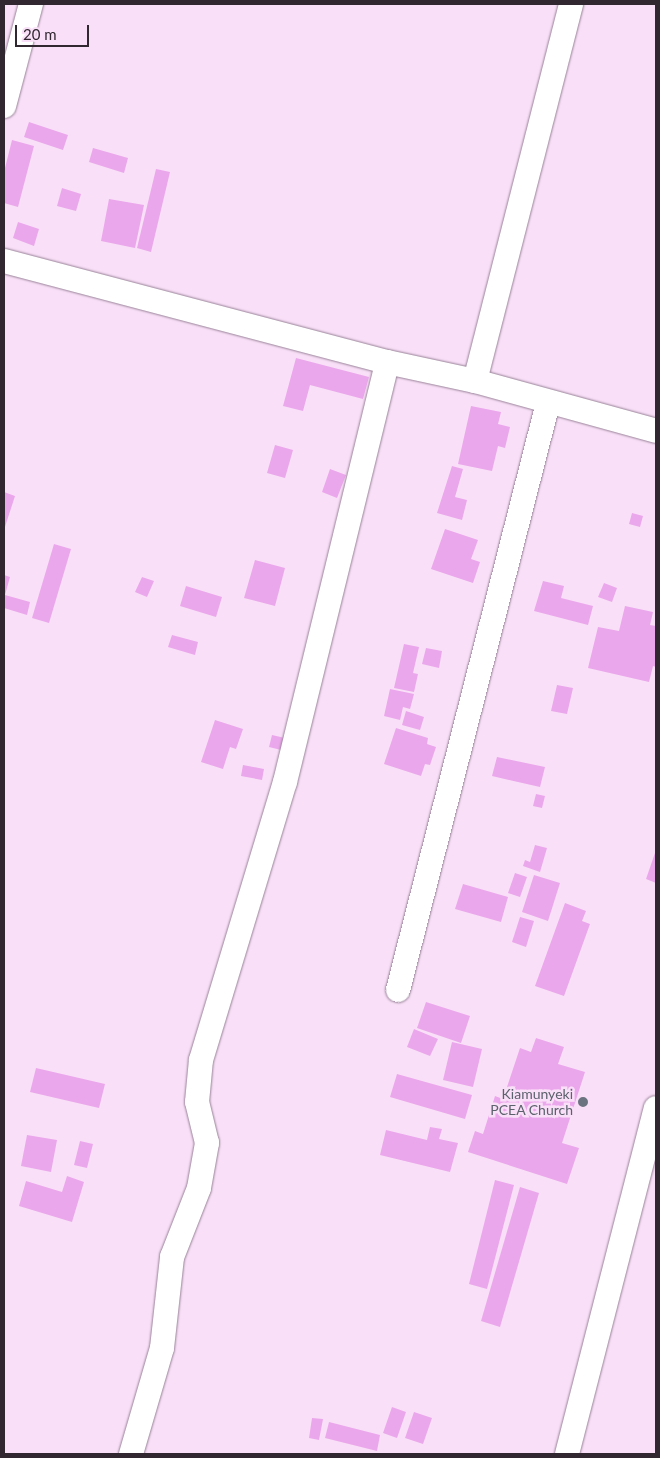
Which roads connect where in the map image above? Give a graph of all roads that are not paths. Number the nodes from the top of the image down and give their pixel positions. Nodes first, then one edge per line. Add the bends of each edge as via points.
1 (31, 4) edge
2 (571, 4) edge
3 (4, 106) edge
4 (4, 261) edge
5 (387, 362) junction
6 (475, 381) junction
7 (548, 403) junction
8 (656, 431) edge
9 (398, 990) dead end
10 (656, 1108) edge
11 (131, 1454) edge
12 (567, 1454) edge

1 - 3 street
2 - 6 street
4 - 5 street
5 - 6 street
5 - 11 street via 285,782 201,1060 197,1102 207,1143 199,1188 172,1257 162,1348
6 - 7 street
7 - 8 street
7 - 9 street
10 - 12 street

